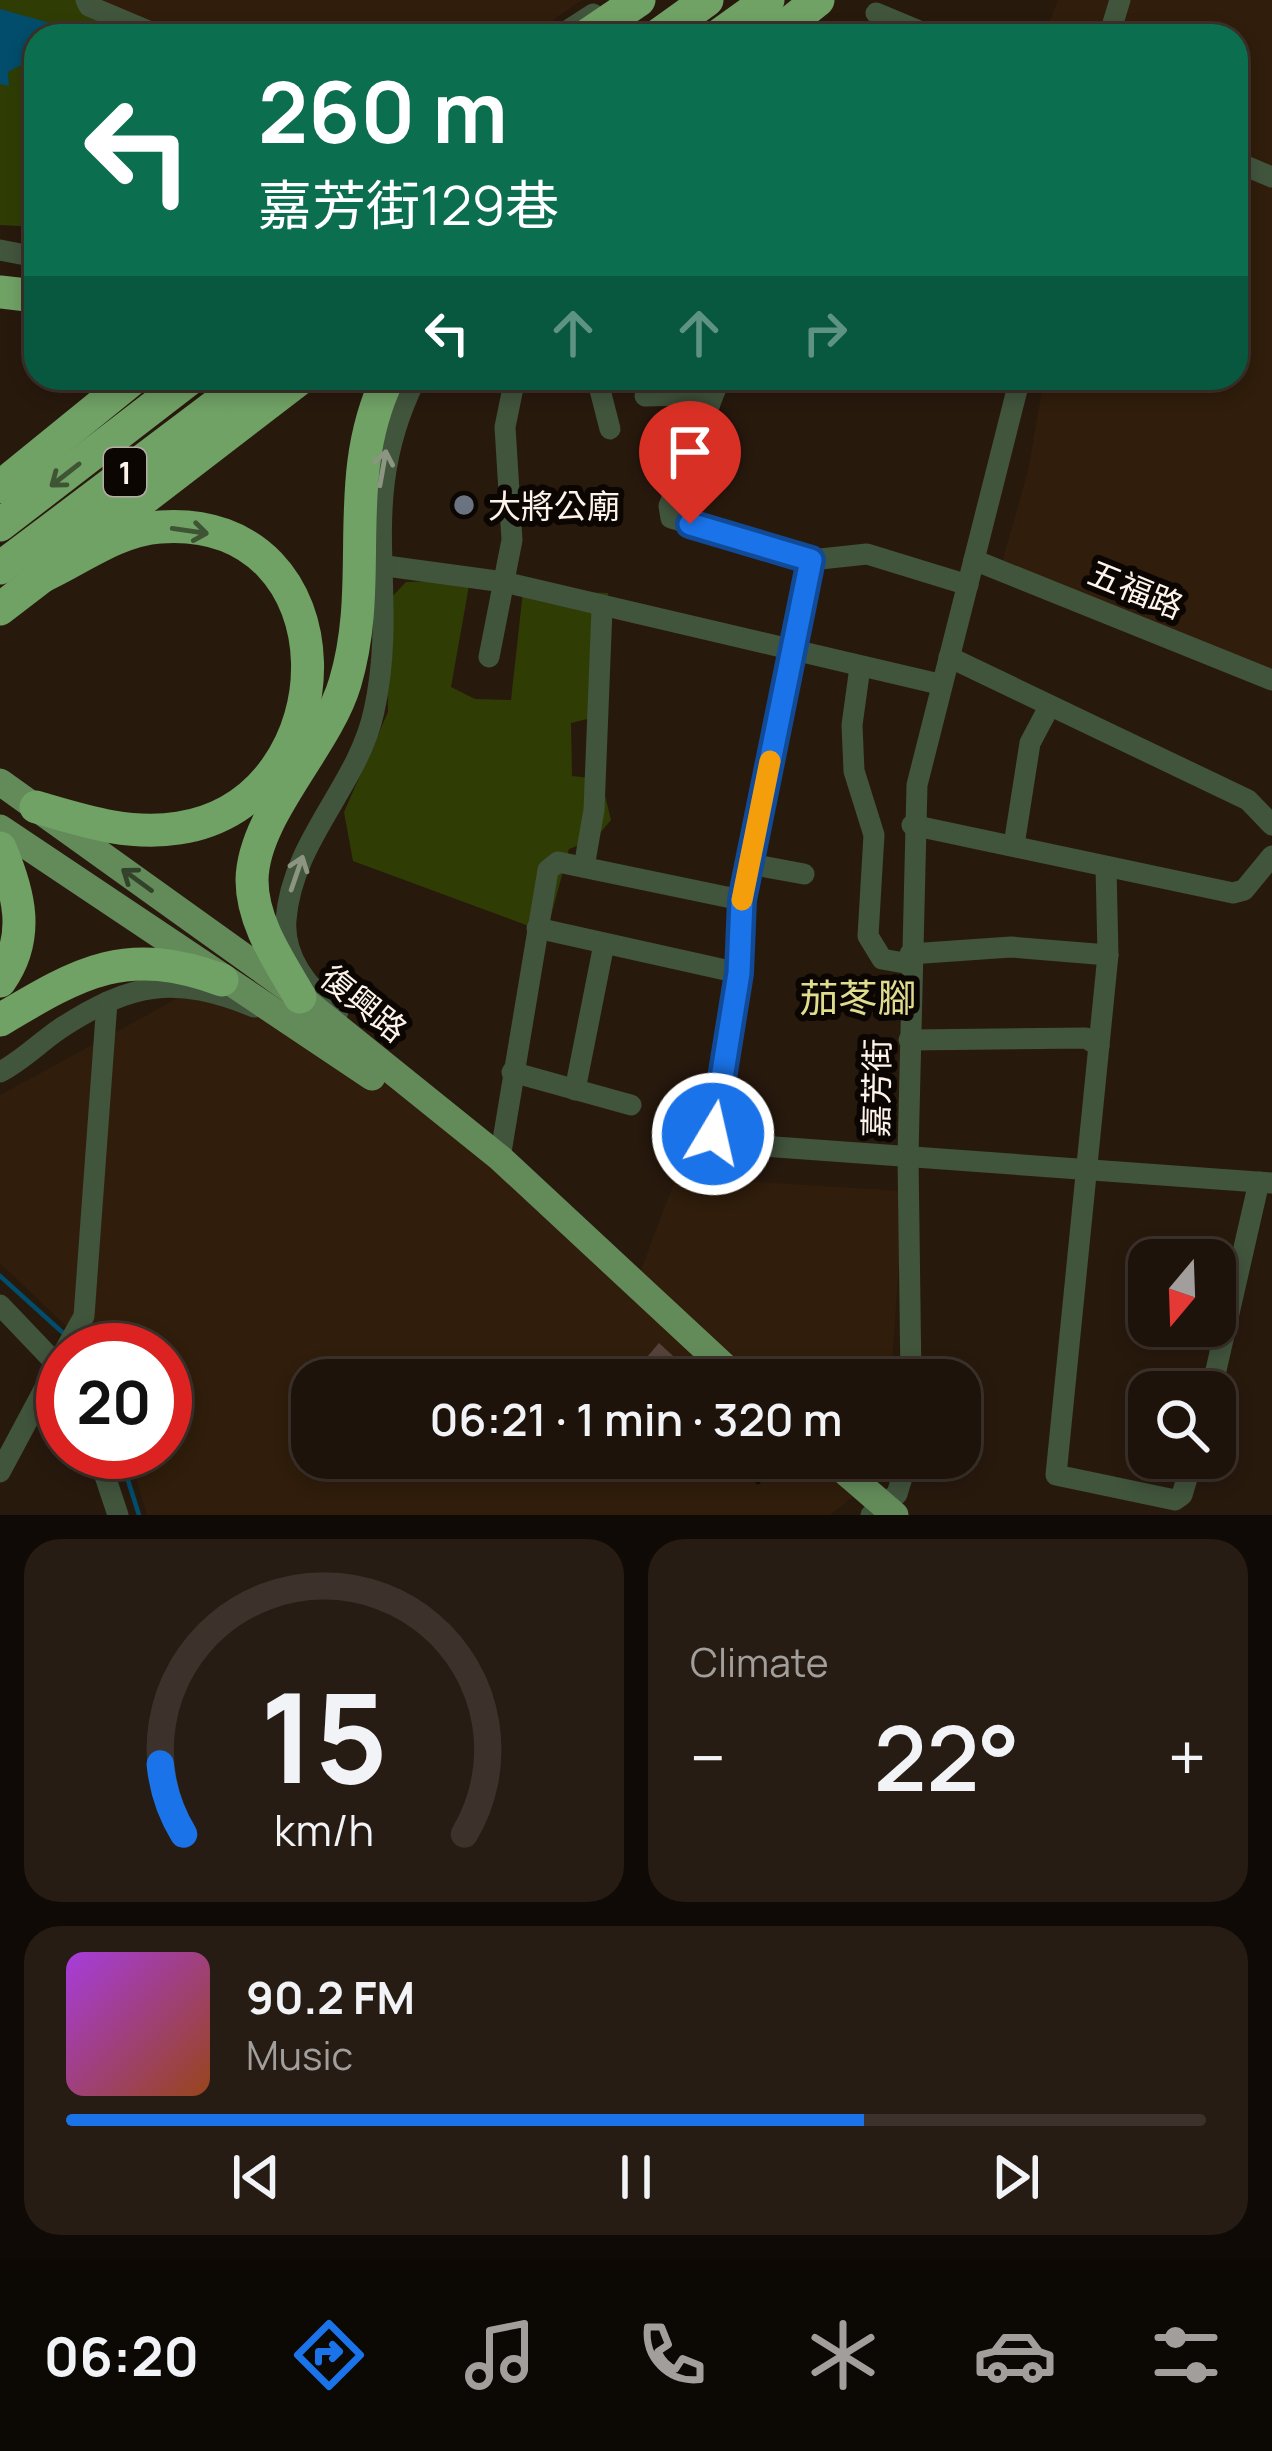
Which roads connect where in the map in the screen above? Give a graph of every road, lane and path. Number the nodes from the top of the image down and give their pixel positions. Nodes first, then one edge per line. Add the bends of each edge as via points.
1 (86, 0) edge
2 (614, 0) edge
3 (639, 0) edge
4 (707, 0) edge
5 (768, 0) edge
6 (818, 0) edge
7 (876, 13) dead end
8 (131, 24) edge
9 (577, 24) edge
10 (604, 24) edge
11 (674, 24) edge
12 (735, 24) edge
13 (788, 24) edge
14 (902, 24) edge
15 (119, 390) edge
16 (174, 390) edge
17 (236, 390) edge
18 (285, 390) edge
19 (384, 390) edge
20 (411, 390) edge
21 (510, 390) edge
22 (600, 390) edge
23 (716, 390) edge
24 (1017, 390) edge
25 (645, 396) dead end
26 (710, 404) junction
27 (610, 429) dead end
28 (0, 487) edge
29 (0, 525) edge
30 (811, 560) junction
31 (974, 560) junction
32 (379, 565) junction
33 (0, 568) edge
34 (43, 576) junction
35 (504, 582) junction
36 (968, 585) junction
37 (0, 609) edge
38 (602, 609) junction
39 (794, 652) junction
40 (489, 657) dead end
41 (949, 657) junction
42 (860, 667) junction
43 (1272, 680) edge
44 (939, 684) junction
45 (1048, 709) junction
46 (0, 782) edge
47 (36, 807) junction
48 (913, 825) junction
49 (1272, 825) edge
50 (0, 828) edge
51 (1014, 845) junction
52 (0, 848) edge
53 (1272, 856) edge
54 (749, 864) junction
55 (584, 867) junction
56 (1106, 867) junction
57 (804, 874) dead end
58 (742, 900) junction
59 (538, 928) junction
60 (604, 944) junction
61 (1108, 956) junction
62 (910, 959) junction
63 (739, 973) junction
64 (222, 980) junction
65 (0, 981) edge
66 (107, 1001) junction
67 (299, 1011) junction
68 (0, 1020) edge
69 (909, 1040) junction
70 (1099, 1046) junction
71 (0, 1072) edge
72 (512, 1072) junction
73 (575, 1090) junction
74 (631, 1105) dead end
75 (501, 1150) junction
76 (908, 1155) junction
77 (1086, 1166) junction
78 (1265, 1182) edge
79 (0, 1305) edge
80 (659, 1310) junction
81 (80, 1323) edge
82 (36, 1337) edge
83 (716, 1359) edge
84 (911, 1359) edge
85 (1216, 1371) edge
86 (36, 1407) edge
87 (0, 1472) edge
88 (107, 1479) edge
89 (850, 1479) edge
90 (905, 1479) edge
91 (1187, 1479) edge
92 (883, 1512) edge
93 (118, 1515) edge

1 - 8 street
2 - 9 street
3 - 10 highway
4 - 11 highway
5 - 12 highway
6 - 13 highway
7 - 14 street
15 - 28 highway
16 -> 29 highway, 1
17 - 33 highway, 1
18 - 34 highway
19 - 67 highway via 358,486 358,599 345,684 272,820 252,878
32 -> 20 street via 387,443
21 - 35 street via 512,540
22 - 27 street
23 - 26 street
24 - 31 street, 嘉芳街
25 - 26 street via 689,395
26 - 30 street via 671,518
30 - 36 street via 867,554
30 - 39 street
31 - 36 street, 嘉芳街
31 - 43 street, 五福路
32 - 35 street
75 -> 32 street via 322,999 300,974 285,926 297,867 354,767 375,707
34 - 37 highway
34 -> 47 highway via 159,527 227,538 277,572 296,603 311,663 310,691 283,754 247,797 216,816 144,830
35 - 38 street
35 - 40 street
36 - 41 street, 嘉芳街
38 - 39 street
38 - 55 street via 594,811
39 - 42 street
39 - 54 street
41 - 44 street, 嘉芳街
41 - 45 street
42 - 44 street
42 - 62 street via 852,725 854,771 874,835 868,936 882,959
44 - 48 street, 嘉芳街
45 - 49 street via 1248,800
45 - 51 street via 1030,743
46 - 47 main road, 復興路
67 -> 47 main road, 復興路
48 - 51 street
48 - 62 street, 嘉芳街
50 - 64 main road, 復興路
51 - 56 street
52 - 65 highway via 20,914
53 - 56 street via 1233,893
54 - 57 street
54 - 58 street
55 - 58 street
55 - 59 street via 558,862 548,870
56 - 61 street
58 - 63 street
59 - 60 street
59 - 72 street
60 - 63 street
60 - 73 street
61 - 62 street via 1011,947
61 - 70 street
62 - 69 street, 嘉芳街
63 - 76 street via 713,1134 719,1142
64 - 67 main road, 復興路
64 - 68 highway via 134,960 76,977
66 - 67 street via 173,984
66 - 71 street
66 - 81 street
67 - 75 main road, 復興路
67 - 80 main road, 復興路 via 634,1299
69 - 70 street via 1086,1038
69 - 76 street, 嘉芳街
70 - 77 street
72 - 73 street
72 - 75 street
73 - 74 street
75 - 80 main road, 復興路 via 646,1288
76 - 77 street
76 - 84 street, 嘉芳街
77 - 78 street
77 - 91 street via 1056,1475 1175,1500
78 - 85 street
79 - 82 street
80 - 83 main road, 復興路
86 - 87 street
88 - 93 street
89 - 92 main road
90 - 92 street

